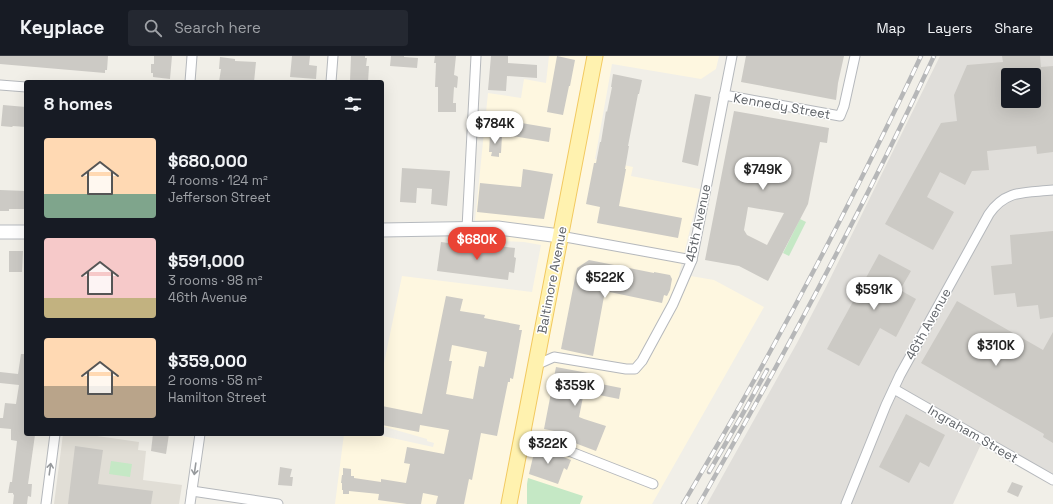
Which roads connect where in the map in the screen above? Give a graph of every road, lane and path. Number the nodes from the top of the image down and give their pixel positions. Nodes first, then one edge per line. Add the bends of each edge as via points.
1 (192, 56) edge
2 (333, 56) edge
3 (476, 56) edge
4 (595, 56) edge
5 (732, 56) edge
6 (855, 56) edge
7 (190, 80) edge
8 (331, 80) edge
9 (0, 85) edge
10 (24, 87) edge
11 (724, 95) junction
12 (1053, 190) edge
13 (467, 228) junction
14 (384, 230) edge
15 (0, 232) edge
16 (24, 232) edge
17 (560, 236) junction
18 (692, 260) junction
19 (541, 339) junction
20 (554, 357) junction
21 (536, 365) junction
22 (894, 389) junction
23 (523, 433) junction
24 (56, 436) edge
25 (200, 436) edge
26 (516, 470) junction
27 (1053, 480) edge
28 (653, 484) dead end
29 (192, 491) junction
30 (46, 504) edge
31 (190, 504) edge
32 (278, 504) edge
33 (509, 504) edge
34 (520, 504) edge
35 (846, 504) edge

1 - 7 street
2 - 8 street
3 - 13 street
4 - 17 main road, Baltimore Avenue
5 - 11 street, 45th Avenue
6 - 11 street, Kennedy Street via 840,116
9 - 10 street
11 - 18 street, 45th Avenue
12 - 22 street, 46th Avenue via 1011,195 994,206
13 - 14 street
13 - 17 street via 498,228
15 - 16 street
17 - 18 street
17 - 19 main road, Baltimore Avenue
18 - 20 street, 45th Avenue via 674,304 642,361 635,368 626,369
19 - 20 street
19 - 21 main road, Baltimore Avenue
20 - 21 street
21 - 23 main road, Baltimore Avenue
22 - 27 street, Ingraham Street
22 - 35 street, 46th Avenue
23 - 26 main road, Baltimore Avenue
23 - 28 street
30 -> 24 street
25 -> 29 street
26 - 33 main road, Baltimore Avenue
26 - 34 main road
29 - 31 street
29 - 32 street

